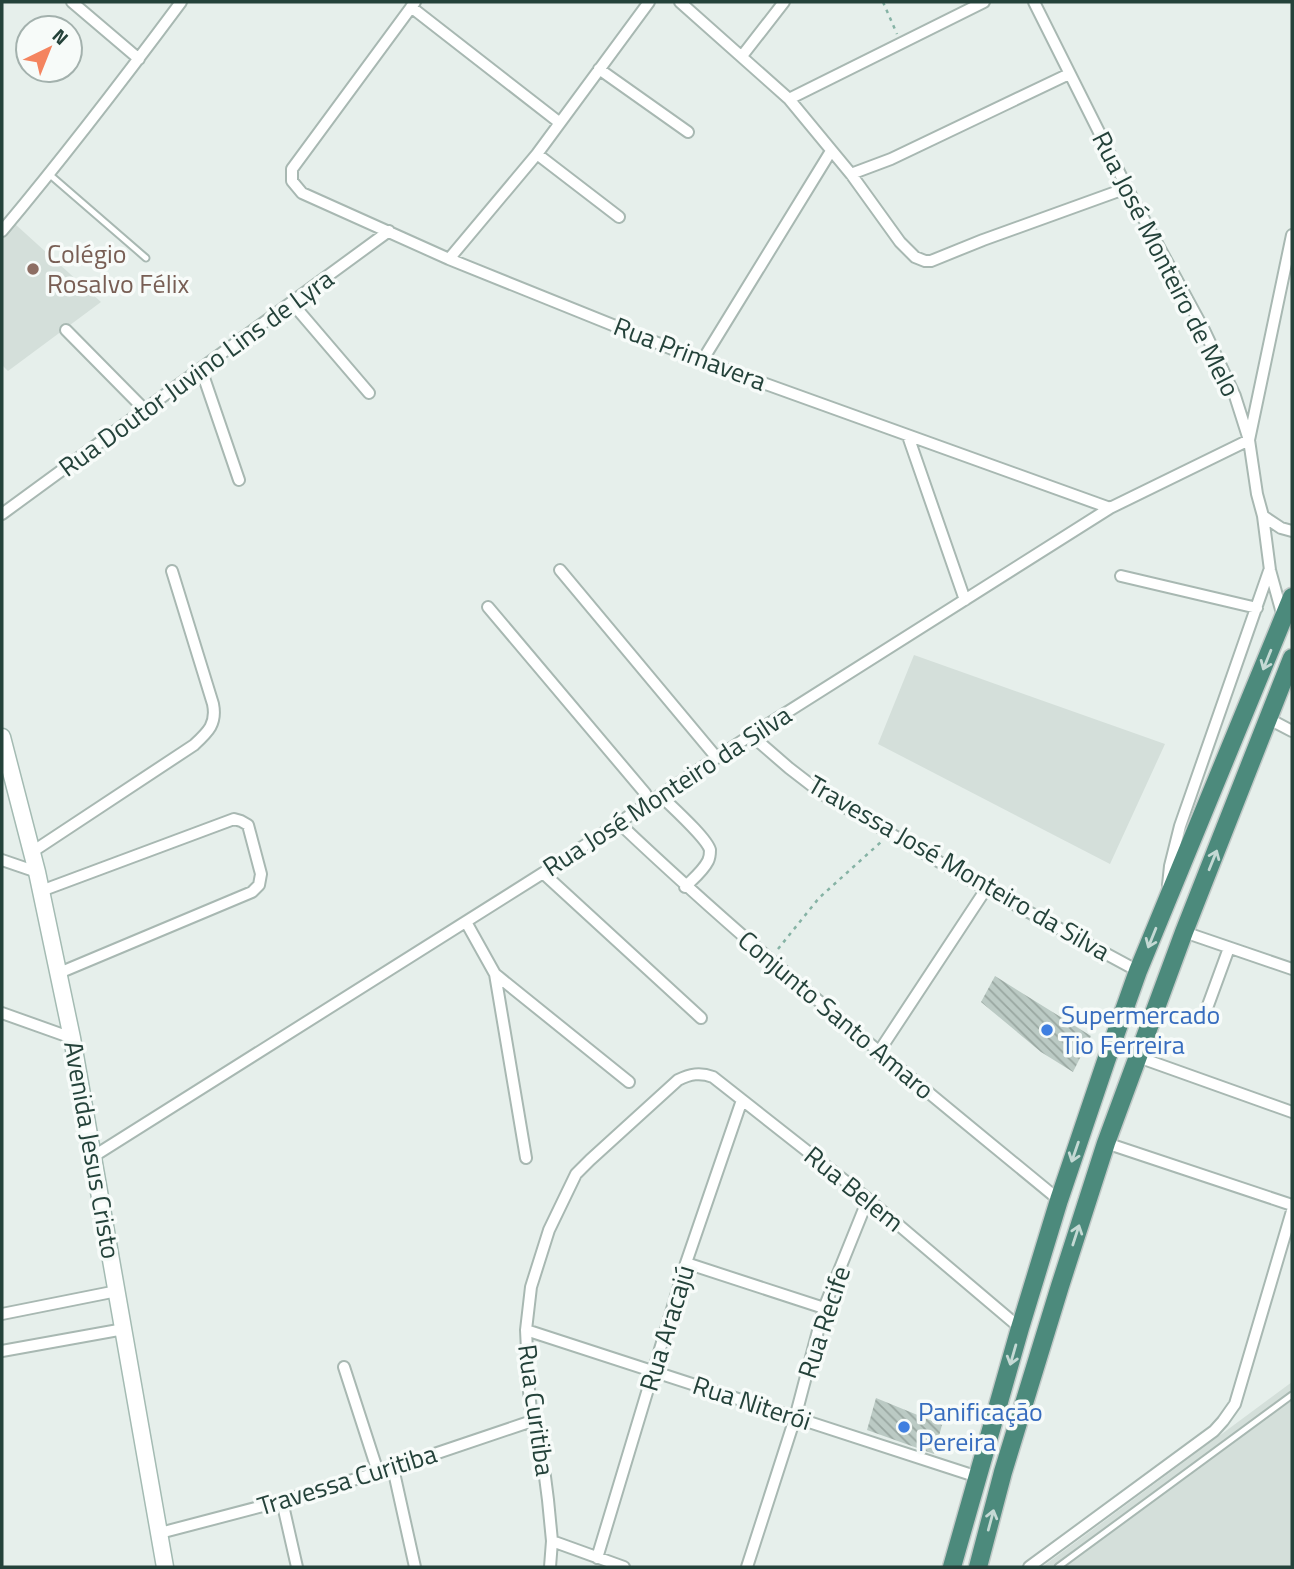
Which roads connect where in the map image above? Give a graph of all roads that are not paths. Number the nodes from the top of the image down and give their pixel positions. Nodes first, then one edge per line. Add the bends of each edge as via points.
1 (72, 2) edge
2 (181, 2) edge
3 (649, 2) edge
4 (680, 2) edge
5 (784, 2) edge
6 (984, 2) edge
7 (1034, 2) edge
8 (413, 4) edge
9 (743, 56) junction
10 (139, 59) junction
11 (600, 69) junction
12 (1069, 74) junction
13 (789, 99) junction
14 (560, 123) junction
15 (688, 132) dead end
16 (831, 150) junction
17 (537, 154) junction
18 (49, 174) junction
19 (851, 174) junction
20 (1127, 188) junction
21 (619, 217) dead end
22 (2, 231) edge
23 (389, 231) junction
24 (1292, 235) edge
25 (146, 258) dead end
26 (449, 259) junction
27 (292, 303) junction
28 (66, 330) dead end
29 (702, 361) junction
30 (201, 369) junction
31 (369, 393) dead end
32 (145, 410) junction
33 (908, 436) junction
34 (1249, 440) junction
35 (239, 480) dead end
36 (1110, 508) junction
37 (2, 514) edge
38 (1263, 516) junction
39 (1292, 531) edge
40 (560, 570) dead end
41 (1270, 570) junction
42 (172, 571) dead end
43 (1122, 576) dead end
44 (1292, 597) edge
45 (965, 600) junction
46 (488, 607) dead end
47 (1257, 608) junction
48 (1284, 619) junction
49 (1292, 658) edge
50 (1269, 719) junction
51 (1292, 731) edge
52 (751, 735) junction
53 (2, 737) edge
54 (717, 758) junction
55 (655, 798) junction
56 (618, 823) junction
57 (32, 852) junction
58 (2, 860) edge
59 (37, 872) junction
60 (543, 873) junction
61 (685, 887) junction
62 (986, 889) junction
63 (41, 891) junction
64 (1168, 898) junction
65 (466, 922) junction
66 (1184, 932) junction
67 (1229, 948) junction
68 (1292, 969) edge
69 (1138, 971) junction
70 (59, 972) junction
71 (495, 974) junction
72 (2, 1013) edge
73 (701, 1018) dead end
74 (1203, 1019) dead end
75 (72, 1038) junction
76 (878, 1053) junction
77 (1138, 1056) junction
78 (678, 1080) joint
79 (629, 1082) dead end
80 (741, 1100) junction
81 (1292, 1112) edge
82 (1106, 1143) junction
83 (94, 1156) junction
84 (526, 1158) dead end
85 (868, 1199) junction
86 (1059, 1200) junction
87 (1292, 1205) edge
88 (1292, 1211) edge
89 (687, 1264) junction
90 (117, 1291) junction
91 (824, 1308) junction
92 (2, 1314) edge
93 (1020, 1328) junction
94 (124, 1329) junction
95 (526, 1330) junction
96 (2, 1351) edge
97 (344, 1367) dead end
98 (654, 1370) junction
99 (1292, 1395) edge
100 (795, 1418) junction
101 (532, 1421) junction
102 (393, 1468) junction
103 (378, 1472) junction
104 (978, 1477) junction
105 (282, 1501) junction
106 (160, 1533) junction
107 (552, 1541) junction
108 (597, 1558) junction
109 (165, 1567) edge
110 (297, 1567) edge
111 (415, 1567) edge
112 (550, 1567) edge
113 (624, 1567) edge
114 (747, 1567) edge
115 (952, 1567) edge
116 (978, 1567) edge
117 (1029, 1567) edge
118 (1058, 1567) edge

1 - 10 street
2 - 10 street
3 - 11 street
4 - 9 street
5 - 9 street
6 - 13 street
7 - 12 street, Rua José Monteiro de Melo
8 - 14 street
8 - 23 street, Rua Primavera via 292,169 292,181 302,193
9 - 13 street
10 - 18 street
11 - 14 street
11 - 15 street
12 - 19 street
12 - 20 street, Rua José Monteiro de Melo
13 - 16 street
14 - 17 street
16 - 19 street
16 - 29 street
17 - 21 street
17 - 26 street
18 - 22 street
18 - 25 lane
19 - 20 street via 900,242 925,261
20 - 34 street, Rua José Monteiro de Melo via 1220,363
23 - 26 street, Rua Primavera
23 - 27 street, Rua Doutor Juvino Lins de Lyra
24 - 34 street
26 - 29 street, Rua Primavera
27 - 30 street, Rua Doutor Juvino Lins de Lyra
27 - 31 street
28 - 32 street
29 - 33 street, Rua Primavera
30 - 32 street, Rua Doutor Juvino Lins de Lyra
30 - 35 street
32 - 37 street, Rua Doutor Juvino Lins de Lyra
33 - 36 street, Rua Primavera
33 - 45 street
34 - 36 street, Rua José Monteiro da Silva
34 - 38 street, Rua José Monteiro de Melo
36 - 45 street, Rua José Monteiro da Silva
38 - 39 street
38 - 41 street, Rua José Monteiro de Melo
40 - 54 street
41 - 47 street
41 - 48 street, Rua José Monteiro de Melo
42 - 57 street via 213,704 210,728 194,745
43 - 47 street
44 - 48 highway
45 - 52 street, Rua José Monteiro da Silva
46 - 55 street
47 - 64 street via 1180,826
48 -> 64 highway
49 - 50 highway
50 - 51 street
66 -> 50 highway
52 - 54 street, Rua José Monteiro da Silva
52 - 62 street, Travessa José Monteiro da Silva via 824,795
53 - 57 main road, Avenida Jesus Cristo
54 - 55 street, Rua José Monteiro da Silva
55 - 56 street, Rua José Monteiro da Silva
55 - 61 street via 693,829 710,851 703,869
56 - 60 street, Rua José Monteiro da Silva
56 - 61 street, Conjunto Santo Amaro
57 - 59 main road, Avenida Jesus Cristo
58 - 59 street
59 - 63 main road, Avenida Jesus Cristo
60 - 65 street, Rua José Monteiro da Silva
60 - 73 street
61 - 76 street, Conjunto Santo Amaro
62 - 69 street, Travessa José Monteiro da Silva
62 - 76 street
63 - 70 main road, Avenida Jesus Cristo
63 - 70 street via 234,819 248,825 261,874 252,892
64 -> 69 highway
65 - 71 street
65 - 83 street, Rua José Monteiro da Silva
66 - 67 street
66 - 77 highway
67 - 68 street
67 - 74 street
69 -> 86 highway
70 - 75 main road, Avenida Jesus Cristo
71 - 79 street
71 - 84 street
72 - 75 street
75 - 83 main road, Avenida Jesus Cristo
76 - 86 street, Conjunto Santo Amaro
77 - 81 street
77 - 82 highway
78 - 80 street, Rua Belem via 703,1074 713,1077
78 - 95 street, Rua Curitiba via 576,1174 549,1230 531,1287
80 - 85 street, Rua Belem
80 - 89 street, Rua Aracajú
82 - 87 street
116 -> 82 highway via 1003,1472
83 - 90 main road, Avenida Jesus Cristo
85 - 91 street, Rua Recife
85 - 93 street, Rua Belem
86 - 93 highway
88 - 117 street via 1235,1404 1223,1421
89 - 91 street
89 - 98 street, Rua Aracajú
90 - 92 street
90 - 94 main road, Avenida Jesus Cristo
91 - 100 street, Rua Recife
93 -> 104 highway
94 - 96 street
94 - 106 main road, Avenida Jesus Cristo
95 - 98 street, Rua Niterói
95 - 101 street, Rua Curitiba
97 - 103 street
98 - 100 street, Rua Niterói
98 - 108 street, Rua Aracajú
99 - 118 lane
100 - 104 street, Rua Niterói
100 - 114 street, Rua Recife
101 - 102 street, Travessa Curitiba
101 - 107 street, Rua Curitiba via 544,1469
102 - 103 street, Travessa Curitiba
102 - 111 street
103 - 105 street, Travessa Curitiba
104 - 115 highway
105 - 106 street, Travessa Curitiba
105 - 110 street
106 - 109 main road, Avenida Jesus Cristo
107 - 108 street
107 - 112 street, Rua Curitiba
108 - 113 street

